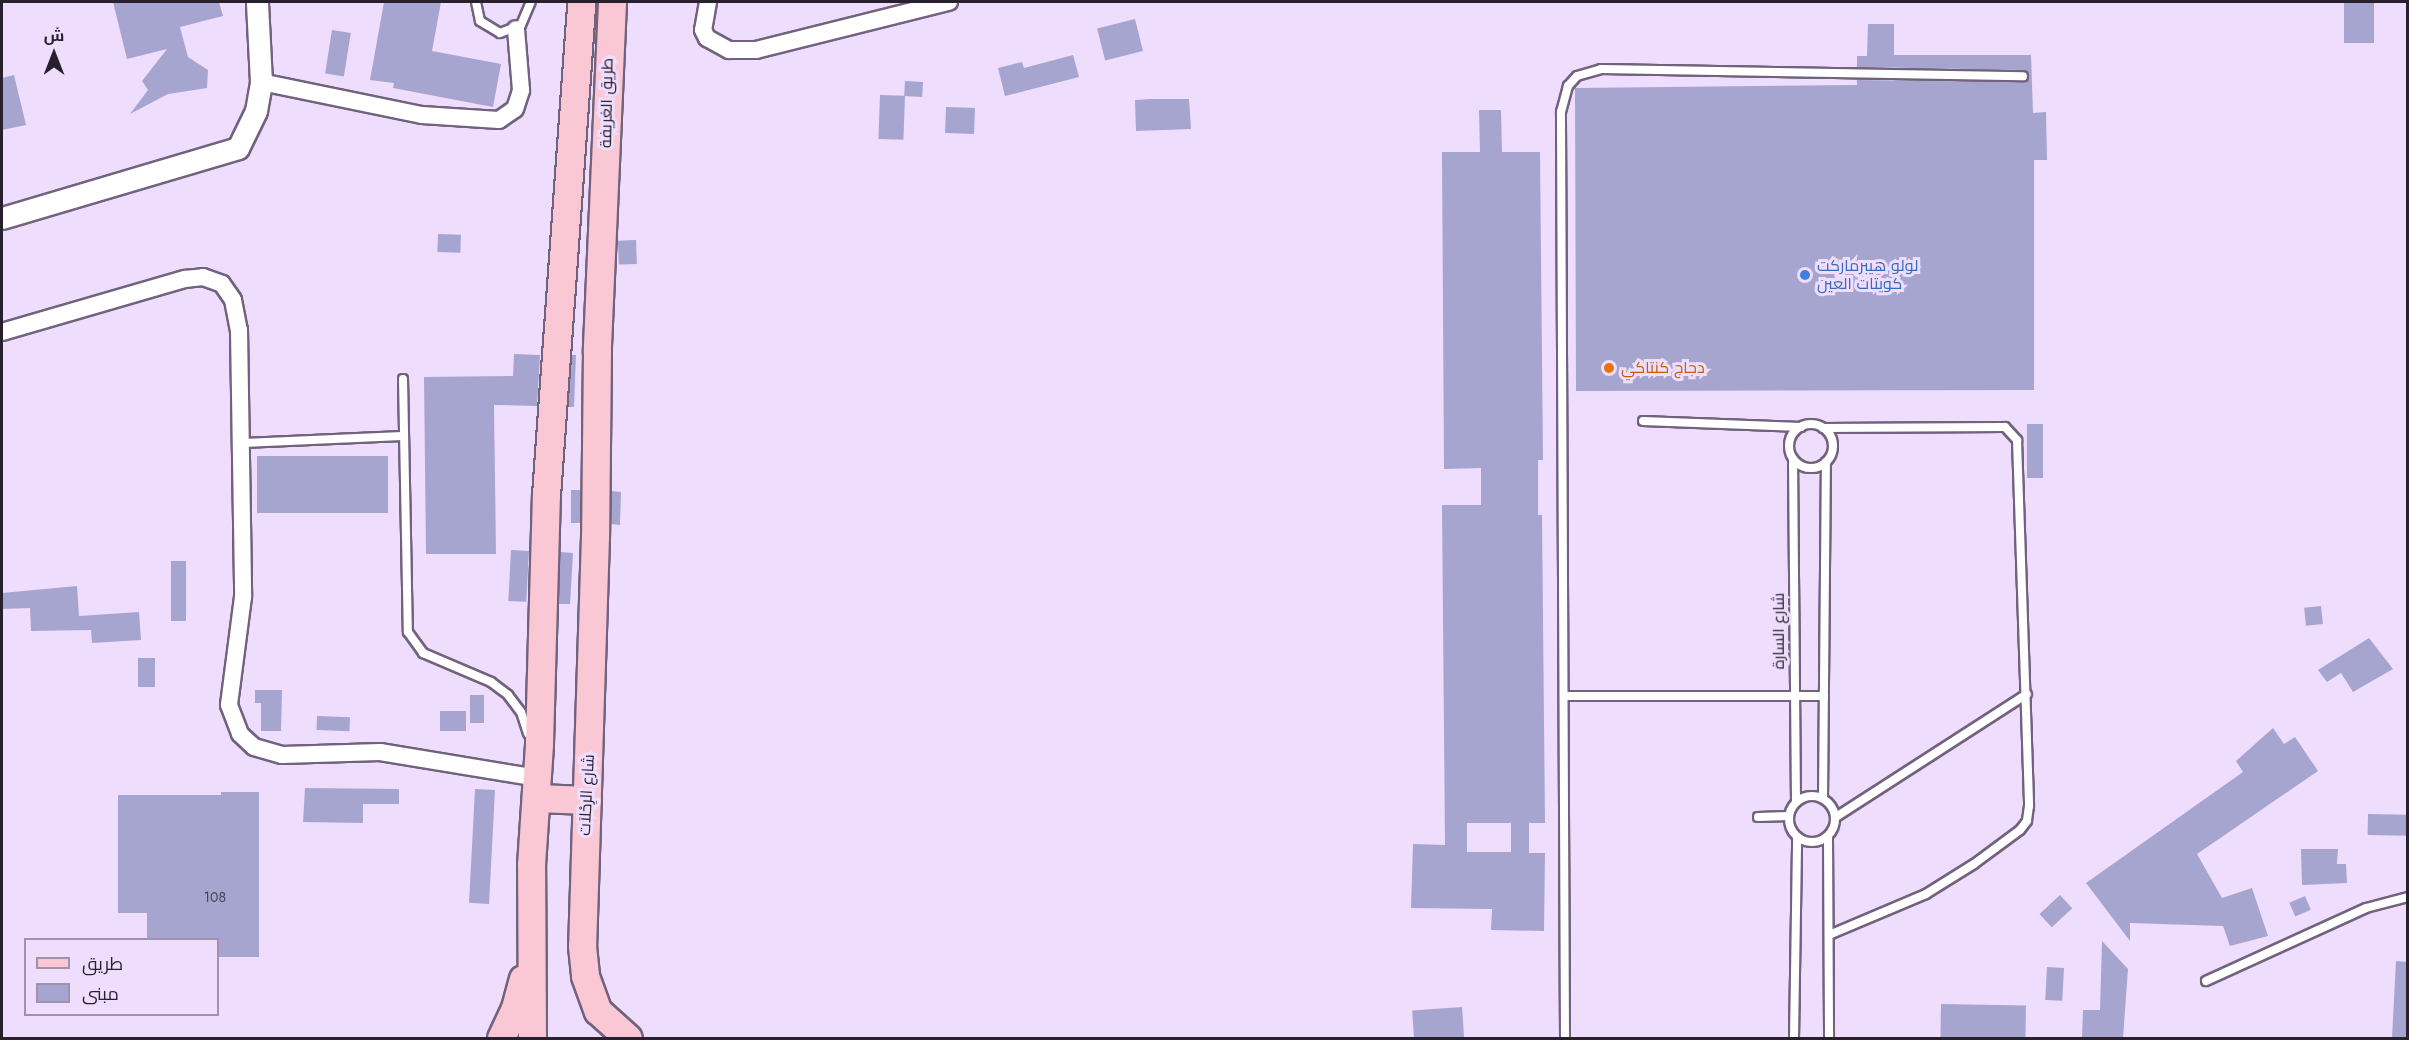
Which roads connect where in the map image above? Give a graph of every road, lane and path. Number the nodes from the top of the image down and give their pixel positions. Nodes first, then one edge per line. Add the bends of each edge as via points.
1 (257, 2) edge
2 (476, 2) edge
3 (531, 2) edge
4 (581, 2) edge
5 (612, 2) edge
6 (708, 2) edge
7 (949, 2) edge
8 (926, 5) edge
9 (516, 30) junction
10 (2023, 76) dead end
11 (261, 82) junction
12 (2, 218) edge
13 (2, 332) edge
14 (403, 379) dead end
15 (1643, 421) dead end
16 (1801, 427) junction
17 (1824, 428) junction
18 (404, 436) junction
19 (242, 443) junction
20 (1793, 459) junction
21 (1826, 462) junction
22 (595, 536) joint
23 (2027, 694) junction
24 (1564, 696) junction
25 (1795, 696) junction
26 (1824, 696) junction
27 (534, 784) junction
28 (1824, 798) junction
29 (588, 800) junction
30 (1796, 802) junction
31 (1789, 816) junction
32 (1758, 817) dead end
33 (1836, 817) junction
34 (1797, 837) junction
35 (1828, 837) junction
36 (2408, 897) edge
37 (1829, 934) junction
38 (531, 946) junction
39 (2206, 981) dead end
40 (501, 1038) edge
41 (532, 1038) edge
42 (628, 1038) edge
43 (1565, 1038) edge
44 (1794, 1038) edge
45 (1829, 1038) edge

1 - 11 street
2 - 9 lane via 476,14 485,28 500,33
3 - 9 lane via 526,18
4 - 27 main road, طريق الغريفة via 546,495
5 - 22 main road, طريق الغريفة via 597,352
6 - 8 street via 703,30 715,45 729,50 756,50
7 - 8 street
9 - 11 street via 521,90 515,109 499,120 422,115
10 - 24 lane via 1601,69 1577,76 1568,86 1561,112
11 - 12 street via 256,111 237,148
13 - 19 street via 185,279 203,276 222,284 238,313
14 - 18 lane
15 - 16 lane
16 - 17 lane
16 - 20 lane via 1791,437
17 - 21 lane via 1833,448
17 - 23 lane via 1971,426 2005,427 2013,433 2017,440
18 - 19 lane
18 - 27 lane via 408,632 423,653 491,682 515,702 528,732
19 - 27 street via 243,597 229,705 240,734 254,747 282,755 380,752
20 - 21 lane via 1813,468
20 - 25 lane, شارع السارة
21 - 26 lane
22 - 29 main road, شارع الرِحْلاَت
23 - 33 lane
23 - 37 lane via 2029,806 2027,821 2020,830 1926,894
24 - 25 lane
24 - 43 lane
25 - 26 lane
25 - 30 lane, شارع السارة
26 - 28 lane
27 - 29 main road
27 - 38 main road
28 - 30 lane via 1809,796
28 - 33 lane
29 - 42 main road, شارع الرِحْلاَت via 581,887 585,976 598,1011
30 - 31 lane
31 - 32 lane
31 - 34 lane
33 - 35 lane
34 - 35 lane via 1813,843
34 - 44 lane
35 - 37 lane
36 - 39 lane via 2344,918
37 - 45 lane
38 - 40 main road via 515,1008
38 - 41 main road

